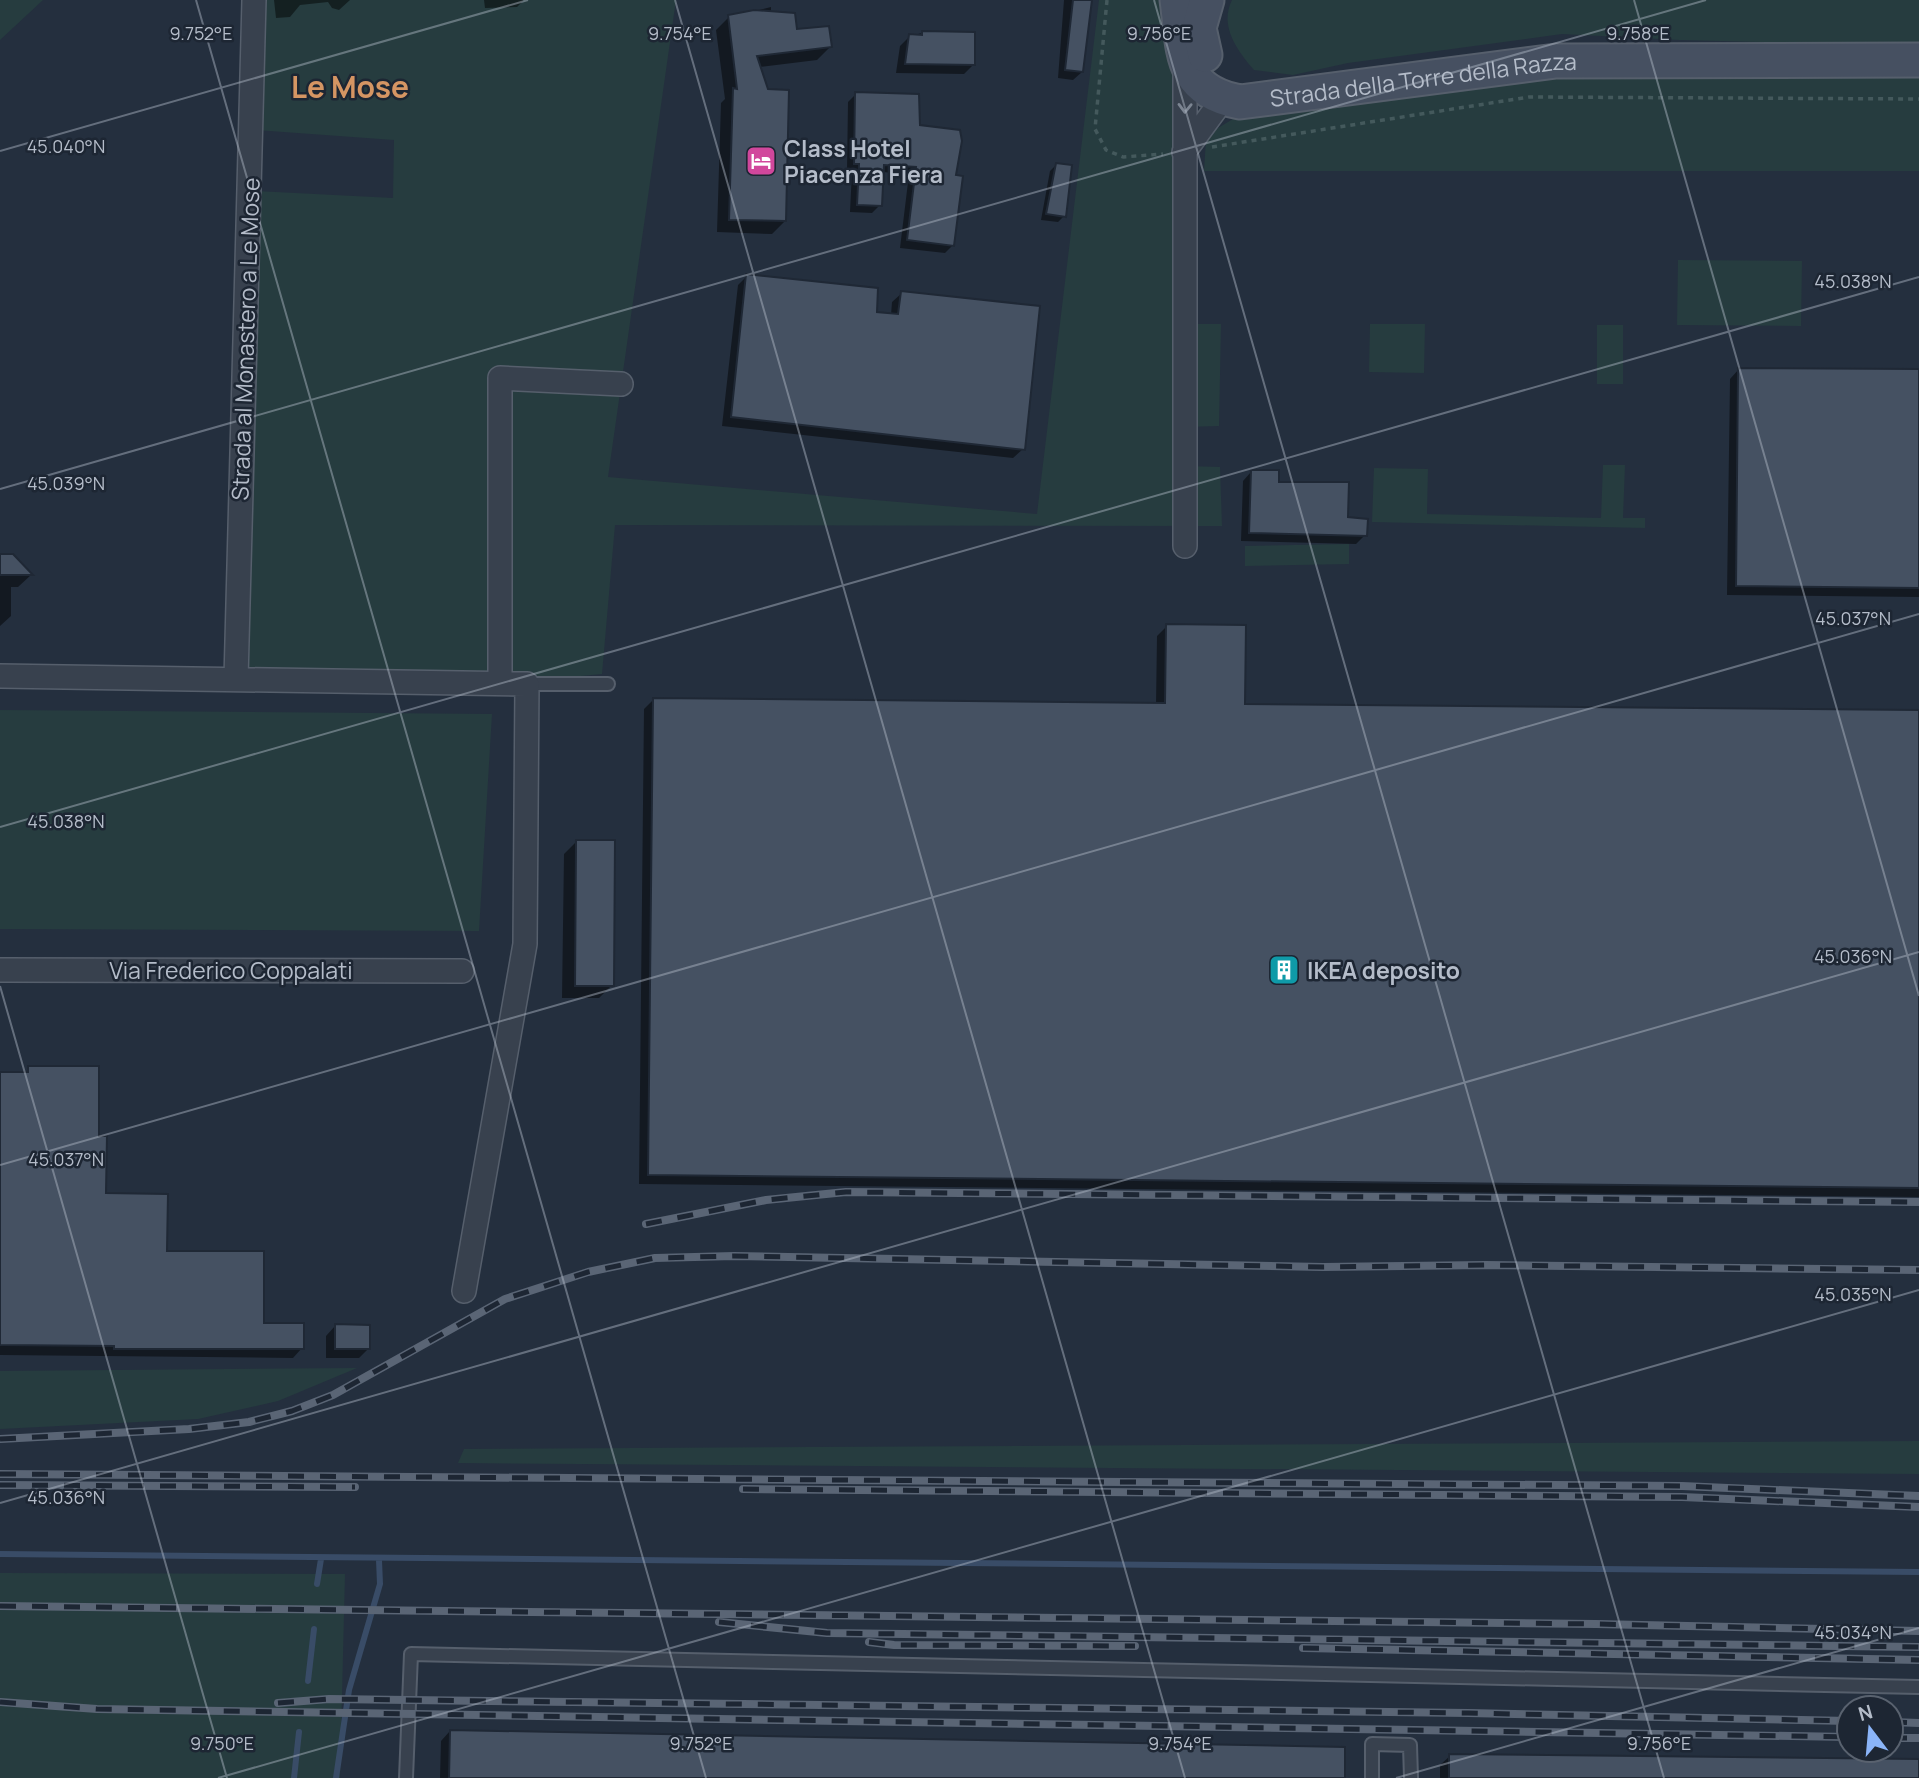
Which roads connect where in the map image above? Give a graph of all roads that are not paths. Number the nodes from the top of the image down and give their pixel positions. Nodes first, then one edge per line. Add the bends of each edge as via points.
1 (254, 0) edge
2 (1177, 0) edge
3 (1207, 0) edge
4 (1919, 60) edge
5 (1185, 64) junction
6 (1223, 99) junction
7 (1184, 152) junction
8 (621, 384) dead end
9 (1185, 546) dead end
10 (0, 676) edge
11 (236, 679) junction
12 (500, 682) junction
13 (527, 684) junction
14 (608, 684) dead end
15 (0, 970) edge
16 (462, 971) dead end
17 (464, 1291) dead end
18 (1919, 1688) edge
19 (406, 1778) edge
20 (1372, 1778) edge
21 (1410, 1778) edge

1 - 11 street, Strada al Monastero a Le Mose
2 - 5 street
3 - 6 street via 1199,28
4 - 6 street, Strada della Torre della Razza via 1556,61 1272,99
5 - 6 street via 1196,83
5 -> 7 street
6 - 7 street
7 - 9 street
8 - 12 street via 500,378
10 - 11 street
11 - 12 street
12 - 13 street
13 - 14 lane
13 - 17 street via 525,944
15 - 16 street, Via Frederico Coppalati
18 - 19 lane via 411,1654
20 - 21 lane via 1372,1744 1410,1745

